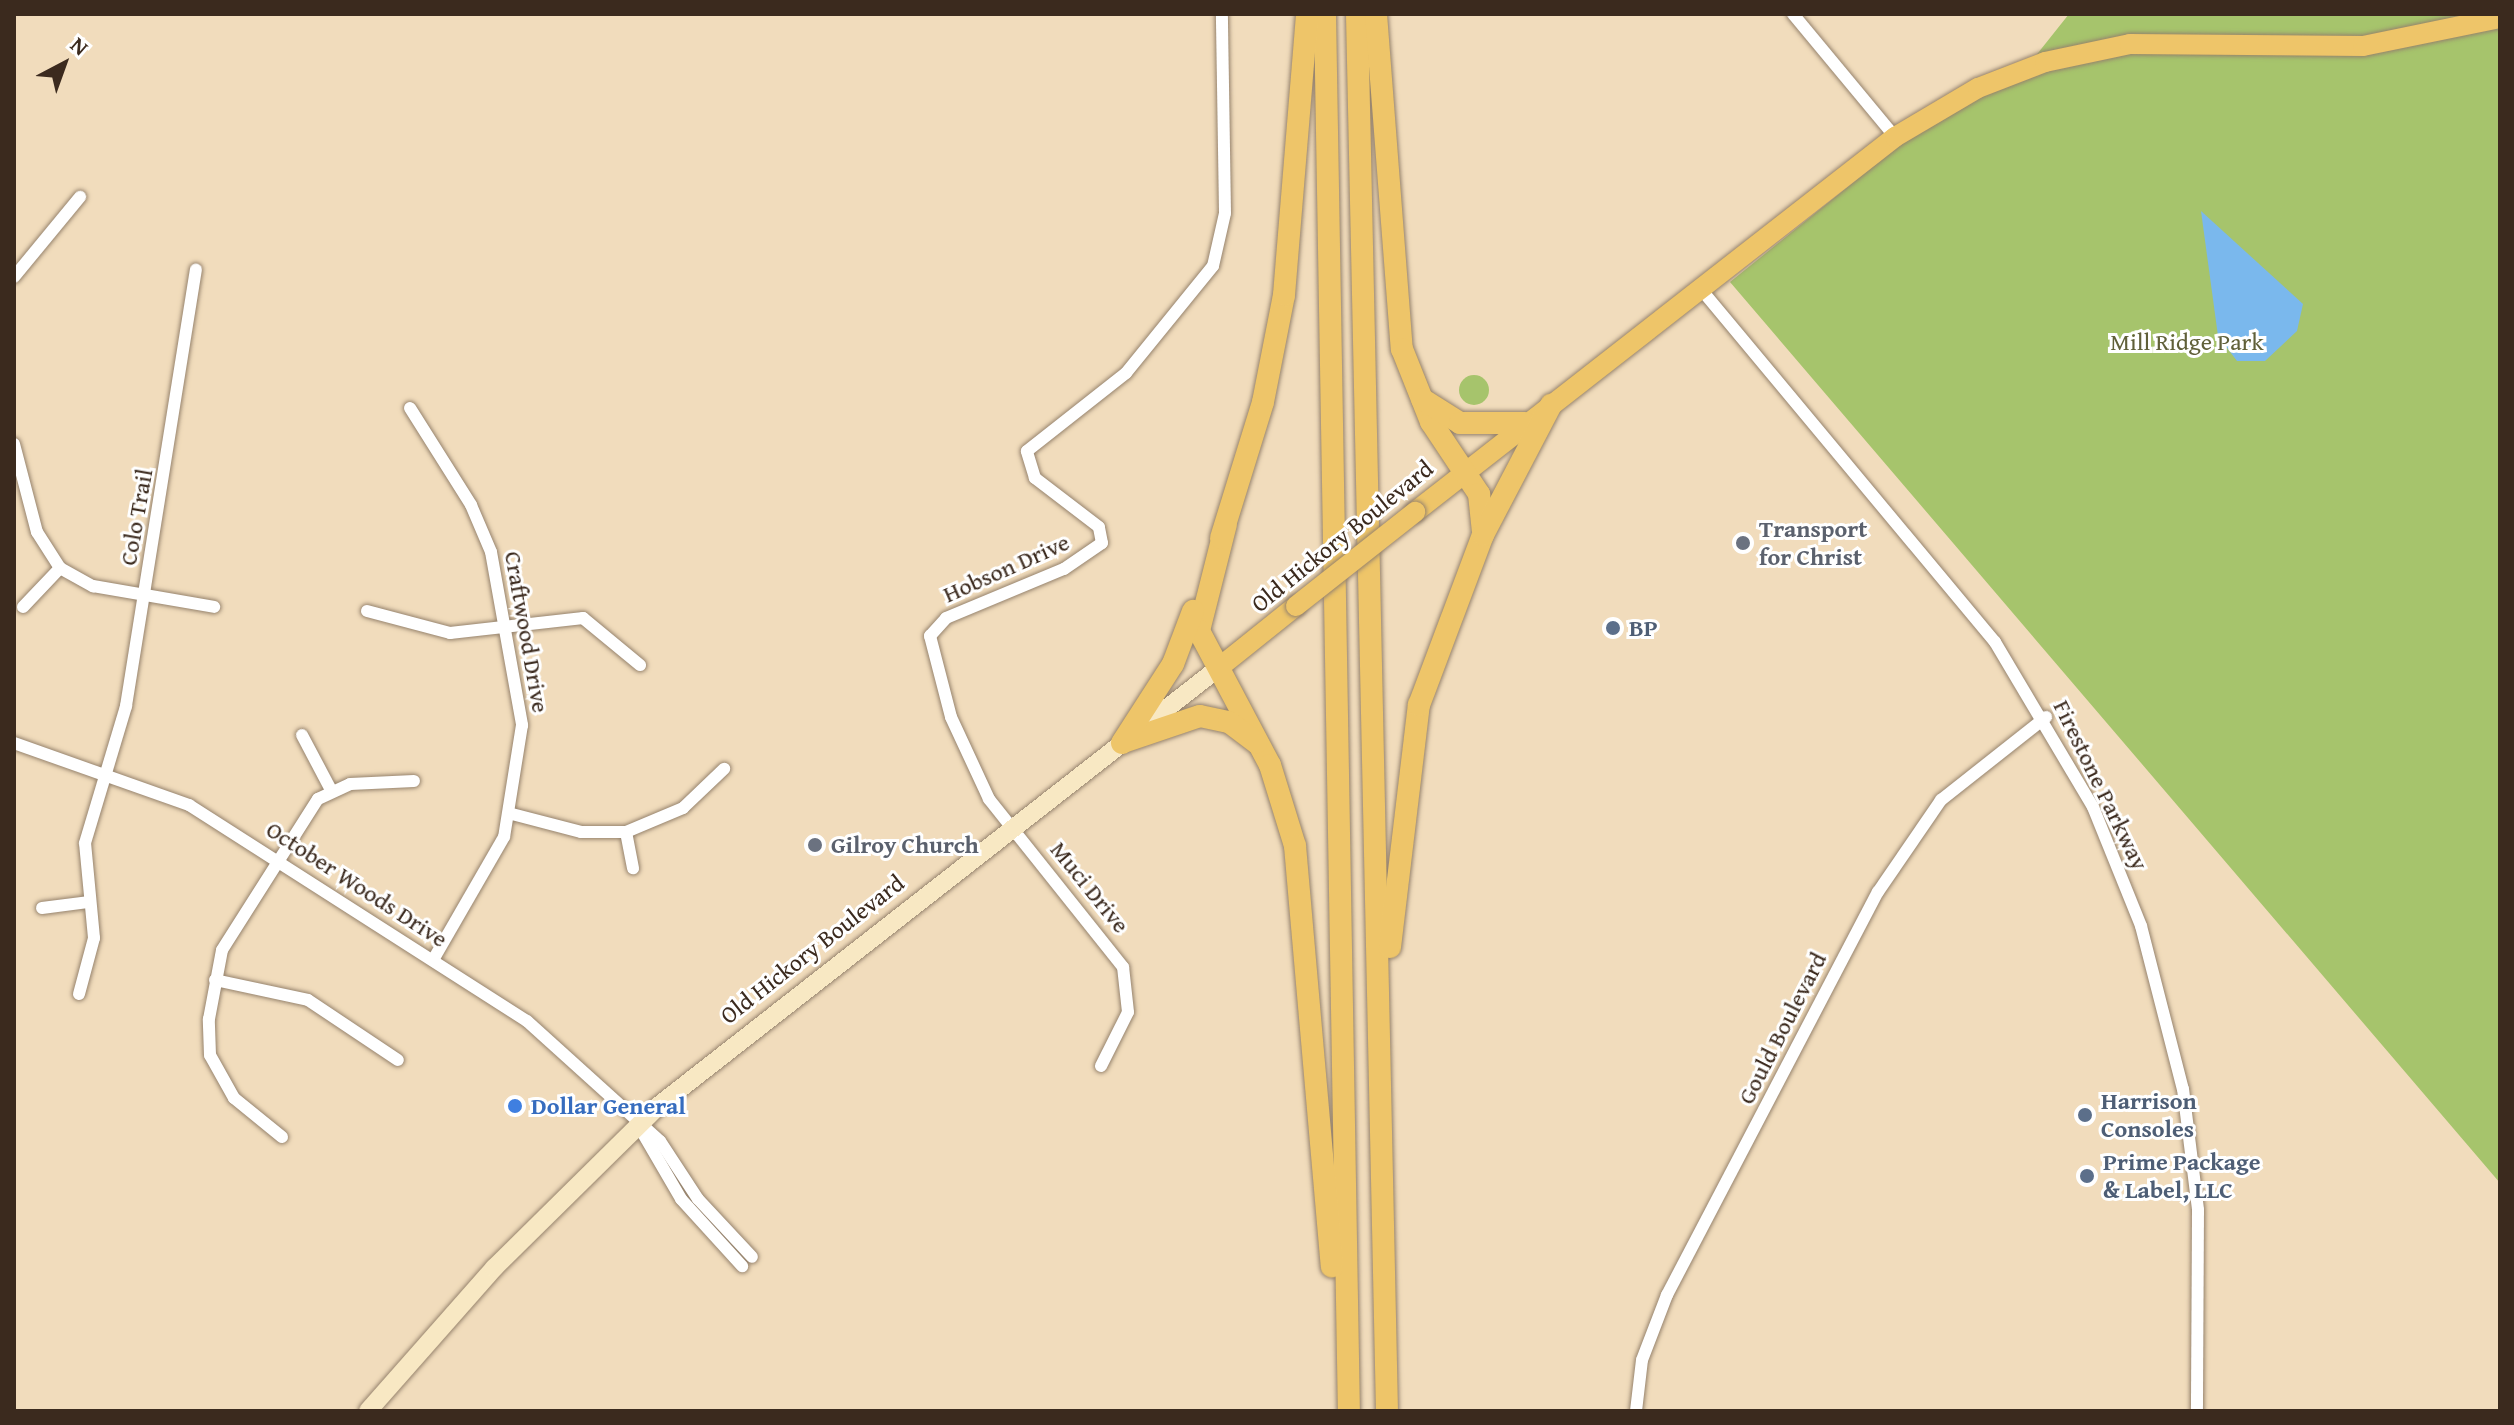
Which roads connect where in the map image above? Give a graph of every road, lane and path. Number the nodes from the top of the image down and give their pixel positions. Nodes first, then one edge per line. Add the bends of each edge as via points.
1 (1222, 14) edge
2 (1307, 14) edge
3 (1325, 14) edge
4 (1357, 14) edge
5 (1376, 14) edge
6 (1793, 14) edge
7 (2500, 18) edge
8 (1895, 137) junction
9 (80, 197) dead end
10 (196, 270) dead end
11 (14, 277) edge
12 (1700, 288) junction
13 (1414, 388) junction
14 (1551, 405) junction
15 (410, 408) dead end
16 (1525, 423) junction
17 (14, 444) edge
18 (1463, 473) junction
19 (1226, 524) junction
20 (1483, 535) junction
21 (60, 568) junction
22 (145, 596) junction
23 (23, 607) dead end
24 (214, 607) dead end
25 (367, 611) dead end
26 (507, 626) junction
27 (640, 665) dead end
28 (1221, 666) junction
29 (2046, 717) junction
30 (302, 735) dead end
31 (14, 743) edge
32 (1122, 743) junction
33 (1264, 753) junction
34 (724, 769) dead end
35 (107, 770) junction
36 (414, 781) dead end
37 (331, 790) junction
38 (512, 814) junction
39 (1013, 828) junction
40 (626, 832) junction
41 (276, 858) junction
42 (633, 868) dead end
43 (88, 902) junction
44 (42, 908) dead end
45 (433, 960) junction
46 (215, 980) junction
47 (79, 994) dead end
48 (398, 1060) dead end
49 (1101, 1066) dead end
50 (1380, 1116) junction
51 (638, 1125) junction
52 (282, 1137) dead end
53 (747, 1262) dead end
54 (368, 1411) edge
55 (1337, 1411) edge
56 (1349, 1411) edge
57 (1387, 1411) edge
58 (1636, 1411) edge
59 (2197, 1411) edge

1 - 39 street, Hobson Drive via 1225,213 1213,266 1126,373 1027,451 1035,478 1099,527 1102,543 1078,562 969,606 931,631 932,659 961,743
2 - 19 highway via 1284,295 1263,402
3 - 56 highway
4 - 50 highway
5 - 13 highway via 1396,307
6 - 8 street
7 - 8 main road, Old Hickory Boulevard via 2363,46 2198,41 2102,48 1986,84
8 - 12 main road, Old Hickory Boulevard
9 - 11 street
10 - 22 street, Colo Trail
12 - 14 main road, Old Hickory Boulevard
12 - 29 street, Firestone Parkway via 1995,642
13 - 16 highway via 1460,423
13 - 18 highway
14 - 16 main road, Old Hickory Boulevard
14 - 20 highway
15 - 26 street, Craftwood Drive via 477,515
16 - 18 main road, Old Hickory Boulevard
17 - 21 street via 37,532
18 - 20 highway via 1483,505
18 - 28 main road, Old Hickory Boulevard, bridge
19 - 28 highway via 1199,626
19 - 32 highway via 1173,664
20 - 50 highway via 1419,705 1406,772
21 - 22 street via 87,584
21 - 23 street
22 - 24 street
22 - 35 street, Colo Trail
25 - 26 street via 442,632
26 - 27 street via 583,618
26 - 38 street, Craftwood Drive via 522,725
28 - 32 main road, Old Hickory Boulevard
28 - 33 highway
29 - 58 street, Gould Boulevard via 1941,800 1878,892 1667,1295 1642,1360
29 - 59 street, Firestone Parkway via 2122,872 2175,1049 2198,1210
30 - 37 street
31 - 35 street, October Woods Drive
32 - 33 highway via 1183,717 1209,717 1236,726
32 - 39 main road, Old Hickory Boulevard
33 - 55 highway via 1289,824 1305,910 1328,1165
34 - 40 street via 683,808
35 - 41 street, October Woods Drive via 189,805
35 - 43 street, Colo Trail via 84,851
36 - 37 street
37 - 41 street via 307,810
38 - 40 street via 581,832
38 - 45 street, Craftwood Drive via 491,866
39 - 49 street, Muci Drive via 1123,967 1128,1012
39 - 51 main road, Old Hickory Boulevard via 748,1030
40 - 42 street
41 - 45 street, October Woods Drive
41 - 46 street via 233,926
43 - 44 street
43 - 47 street, Colo Trail via 93,945
45 - 51 street, October Woods Drive via 547,1036
46 - 48 street via 308,1000
46 - 52 street via 208,1035 216,1069 234,1098
50 - 57 highway
51 - 53 street, October Woods Drive via 678,1195
51 - 54 main road, Old Hickory Boulevard via 483,1279

